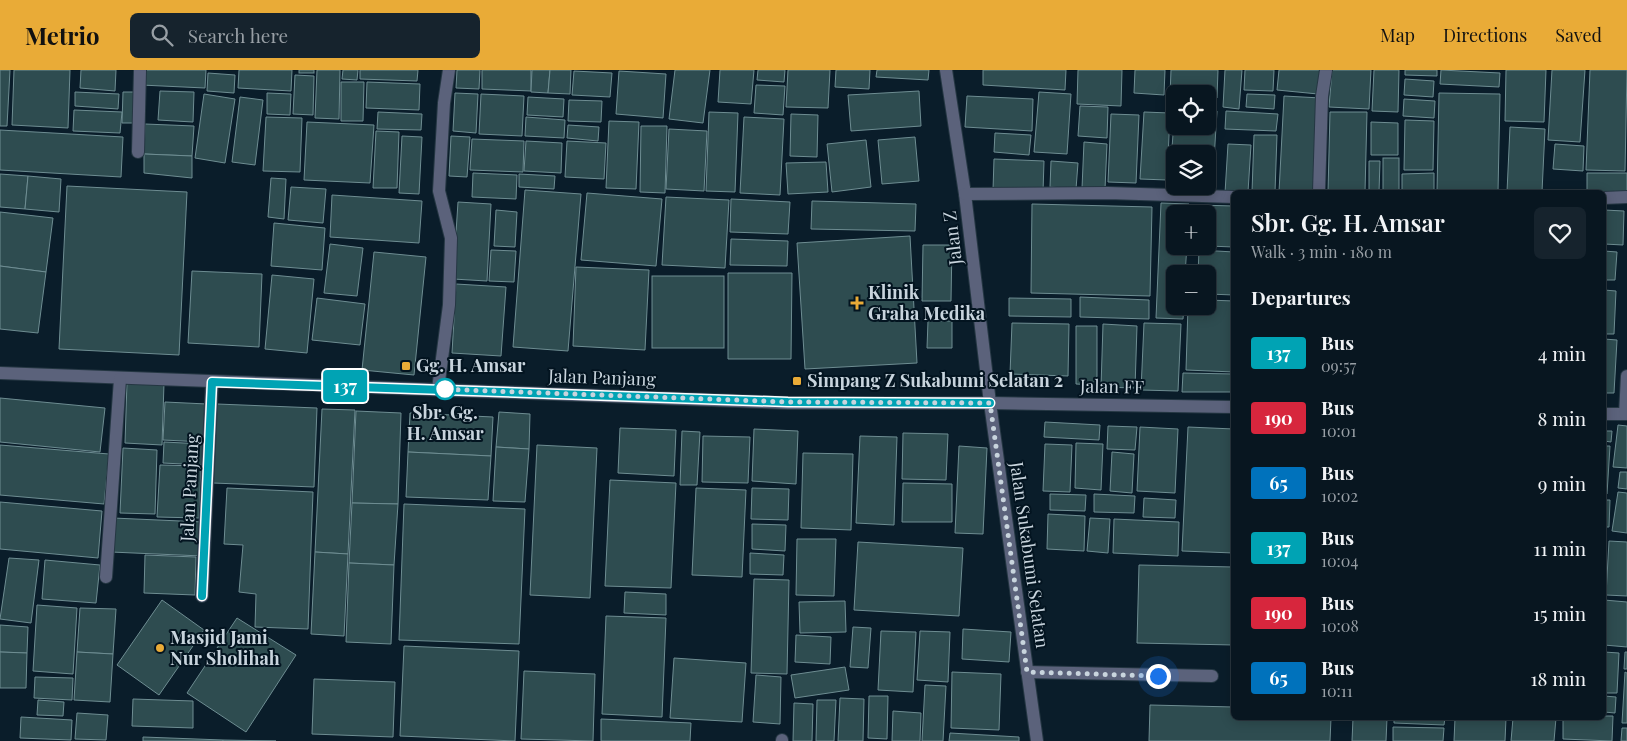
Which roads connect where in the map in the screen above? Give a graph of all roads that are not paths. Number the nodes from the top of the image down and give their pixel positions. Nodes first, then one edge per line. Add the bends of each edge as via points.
1 (140, 70) edge
2 (449, 70) edge
3 (946, 70) edge
4 (1326, 70) edge
5 (138, 152) dead end
6 (1319, 190) edge
7 (965, 194) junction
8 (1231, 197) edge
9 (1627, 197) edge
10 (1606, 198) edge
11 (0, 373) edge
12 (1627, 376) edge
13 (120, 378) junction
14 (212, 382) junction
15 (438, 389) junction
16 (990, 403) junction
17 (1231, 407) edge
18 (1606, 414) edge
19 (1626, 414) edge
20 (106, 577) dead end
21 (202, 596) dead end
22 (1027, 672) junction
23 (1212, 676) dead end
24 (1037, 741) edge

1 - 5 street
2 - 15 street via 439,190 451,238 449,305
3 - 7 street, Jalan Z
4 - 6 street
7 - 8 street via 1108,193
7 - 16 street, Jalan Z
9 - 10 street
11 - 13 street, Jalan Panjang
12 - 19 street
13 - 14 street, Jalan Panjang
13 - 20 street
14 - 15 street, Jalan Panjang
14 - 21 street, Jalan Panjang
15 - 16 street, Jalan Panjang via 788,402
16 - 17 street, Jalan FF
16 - 22 street, Jalan Sukabumi Selatan
18 - 19 street
22 - 23 street
22 - 24 street, Jalan Sukabumi Selatan

